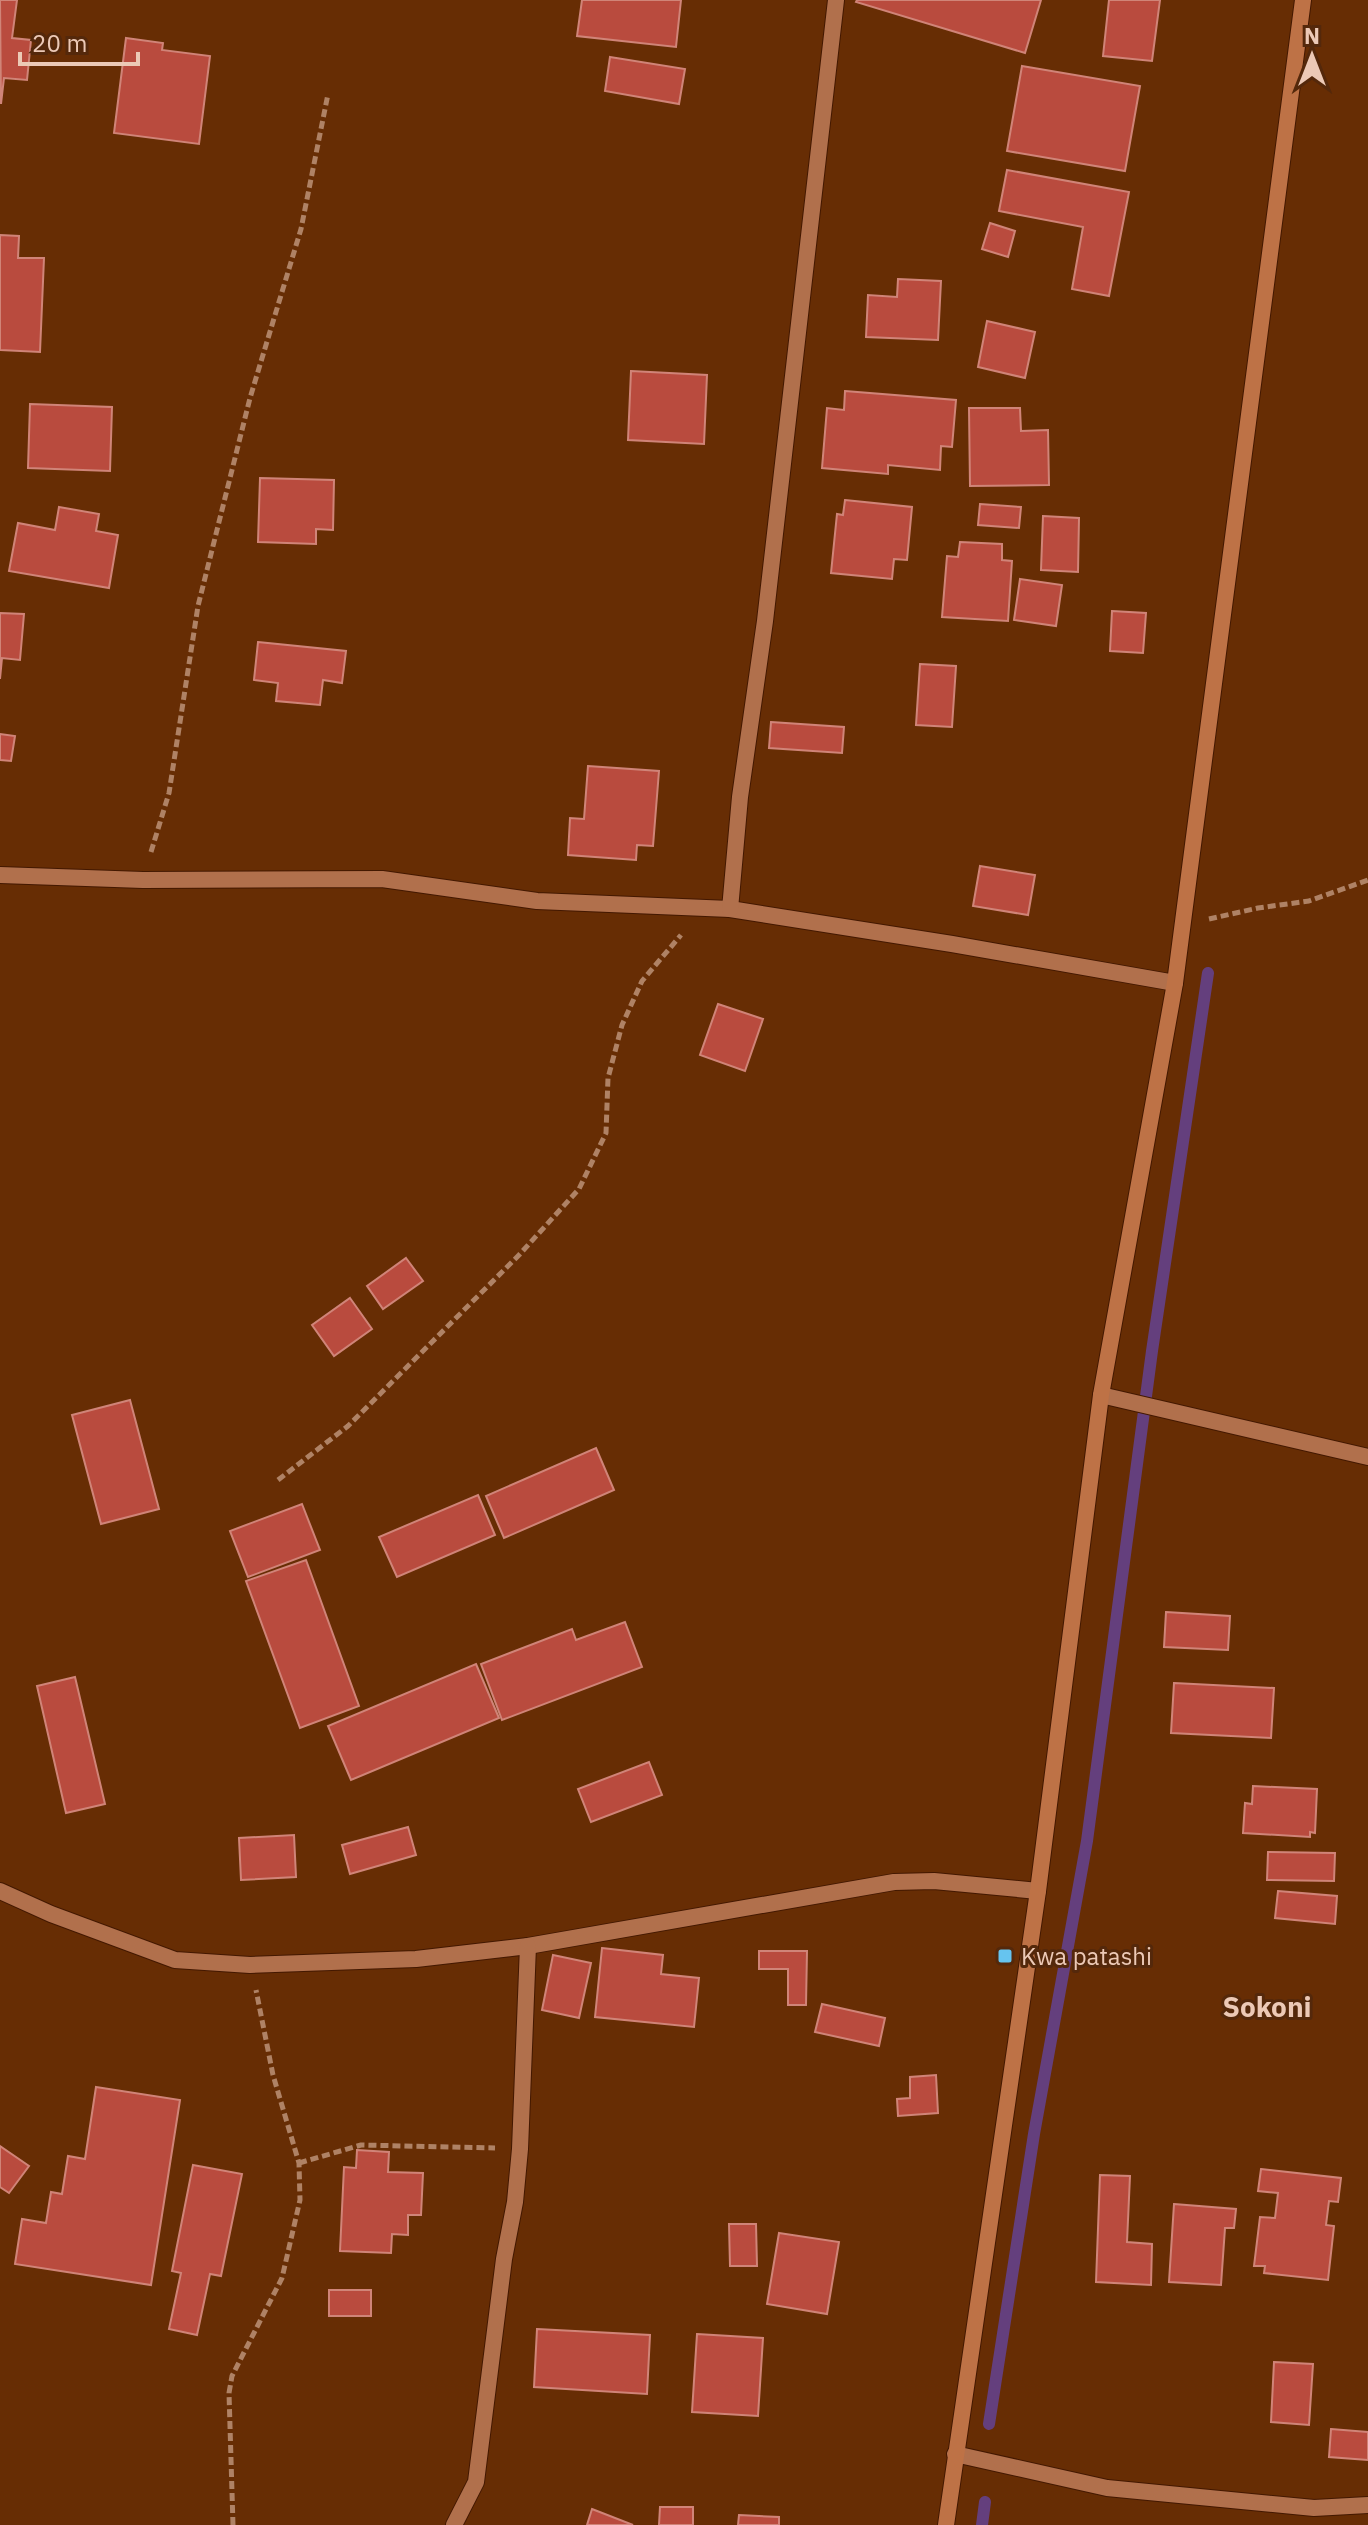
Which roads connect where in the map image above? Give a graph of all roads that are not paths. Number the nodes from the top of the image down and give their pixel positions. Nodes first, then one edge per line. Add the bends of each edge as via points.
1 (836, 0) edge
2 (1303, 0) edge
3 (0, 875) edge
4 (730, 909) junction
5 (1175, 983) junction
6 (1101, 1395) junction
7 (1368, 1457) edge
8 (0, 1891) edge
9 (1038, 1891) junction
10 (528, 1946) junction
11 (955, 2454) junction
12 (1368, 2505) edge
13 (454, 2525) edge
14 (946, 2525) edge

1 - 4 street
2 - 5 main road
3 - 4 street via 382,879 537,901
4 - 5 street
5 - 6 main road
6 - 7 street
6 - 9 main road
8 - 10 street via 175,1960 250,1965 416,1959
9 - 10 street via 894,1882
9 - 11 main road
10 - 13 street via 515,2202 476,2482
11 - 12 street via 1107,2488 1314,2508
11 - 14 main road

